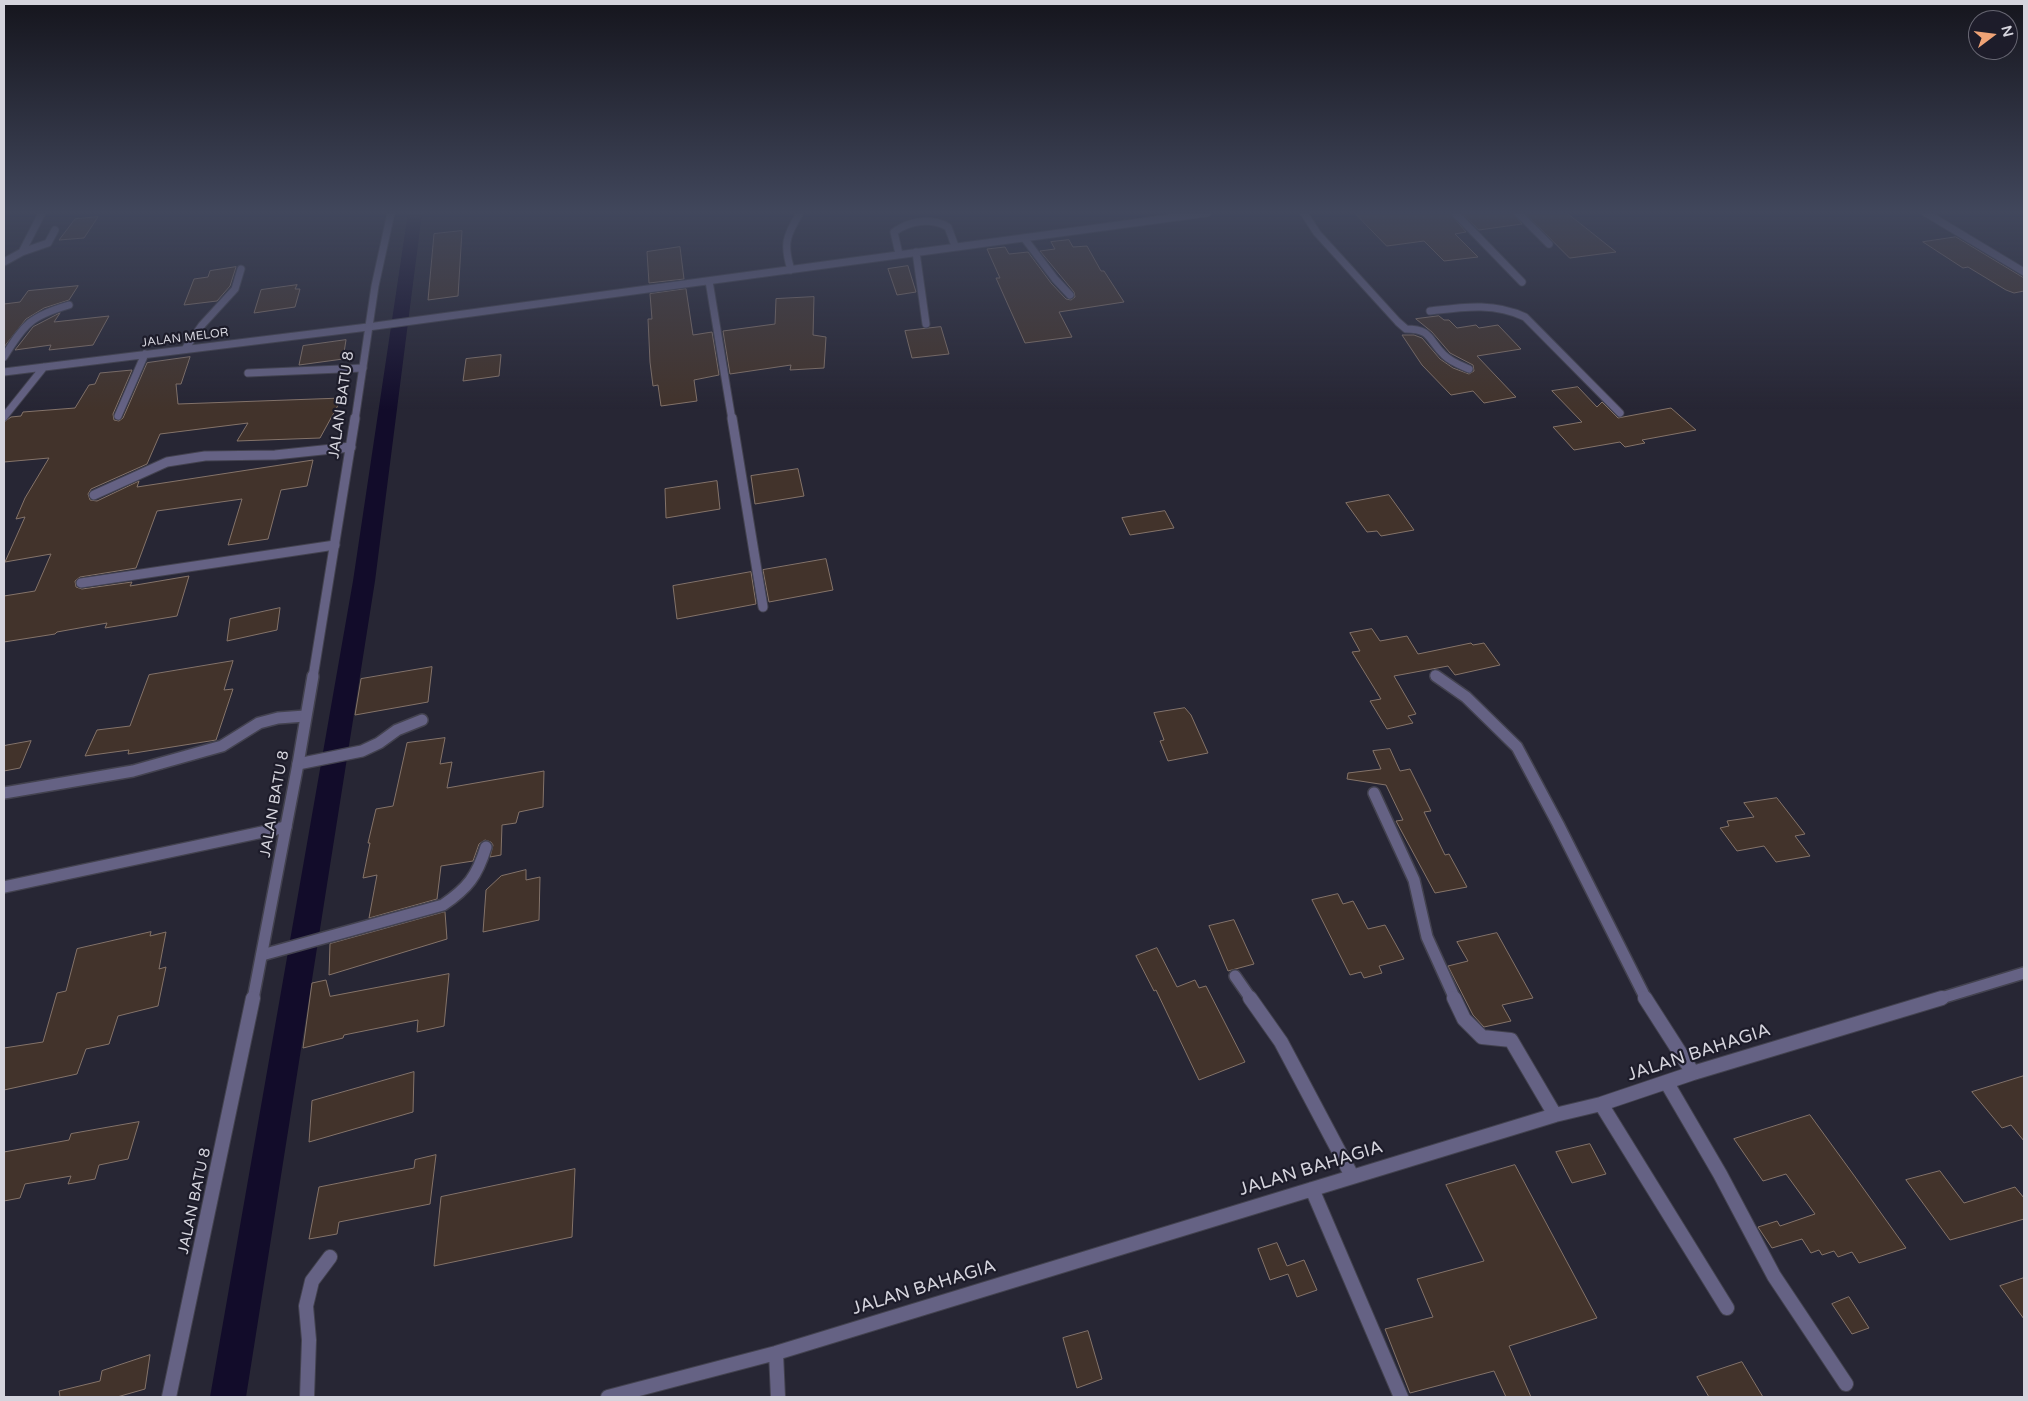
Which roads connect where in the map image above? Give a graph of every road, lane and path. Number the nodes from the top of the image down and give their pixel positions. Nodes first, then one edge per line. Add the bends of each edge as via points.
1 (238, 278) edge
2 (377, 278) edge
3 (729, 278) edge
4 (920, 278) edge
5 (1055, 278) edge
6 (1358, 278) edge
7 (1518, 278) edge
8 (709, 281) junction
9 (1522, 282) dead end
10 (1070, 295) dead end
11 (69, 305) dead end
12 (1430, 311) dead end
13 (926, 324) dead end
14 (368, 327) junction
15 (185, 350) junction
16 (145, 354) junction
17 (4, 357) edge
18 (44, 367) junction
19 (363, 368) junction
20 (1469, 369) dead end
21 (4, 372) edge
22 (248, 373) dead end
23 (1620, 413) dead end
24 (118, 416) dead end
25 (4, 417) edge
26 (352, 447) junction
27 (94, 495) dead end
28 (335, 545) junction
29 (81, 583) dead end
30 (763, 607) dead end
31 (1435, 675) dead end
32 (305, 716) junction
33 (422, 720) dead end
34 (298, 764) junction
35 (4, 793) edge
36 (1374, 793) dead end
37 (286, 827) junction
38 (486, 847) dead end
39 (4, 888) edge
40 (262, 955) junction
41 (2024, 973) edge
42 (1235, 976) dead end
43 (1693, 1073) junction
44 (1668, 1083) junction
45 (1601, 1104) junction
46 (1555, 1115) junction
47 (1352, 1176) junction
48 (1312, 1189) junction
49 (330, 1257) dead end
50 (1727, 1308) dead end
51 (776, 1353) junction
52 (1846, 1384) dead end
53 (169, 1397) edge
54 (307, 1397) edge
55 (608, 1397) edge
56 (778, 1397) edge
57 (1401, 1397) edge

1 - 15 street via 235,289 202,325
2 - 14 street, JALAN BATU 8
3 - 8 street, JALAN MELOR
4 - 13 street
5 - 10 street
6 - 20 street via 1406,329 1426,332 1447,358
7 - 9 street
8 - 14 street, JALAN MELOR
8 - 30 street
11 - 17 street via 44,312 22,328
12 - 23 street via 1478,307 1516,312
14 - 15 street, JALAN MELOR
14 - 19 street, JALAN BATU 8
15 - 16 street, JALAN MELOR
16 - 18 street, JALAN MELOR
16 - 24 street
18 - 21 street, JALAN MELOR
18 - 25 street
19 - 22 street
19 - 26 street, JALAN BATU 8
26 - 27 street via 175,460 143,471
26 - 28 street, JALAN BATU 8
28 - 29 street
28 - 32 street, JALAN BATU 8
31 - 43 street via 1466,697 1517,747 1640,989
32 - 34 street, JALAN BATU 8
32 - 35 street via 259,723 222,746 133,771
33 - 34 street via 397,730 362,751
34 - 37 street, JALAN BATU 8
36 - 46 street via 1414,880 1427,936 1464,1019 1482,1037 1511,1040
37 - 39 street
37 - 40 street, JALAN BATU 8
38 - 40 street via 477,876 462,893 444,904
40 - 53 street, JALAN BATU 8
41 - 43 street, JALAN BAHAGIA
42 - 47 street via 1281,1042
43 - 44 street, JALAN BAHAGIA
44 - 45 street, JALAN BAHAGIA
44 - 52 street via 1774,1276
45 - 46 street, JALAN BAHAGIA
45 - 50 street
46 - 47 street, JALAN BAHAGIA
47 - 48 street, JALAN BAHAGIA
48 - 51 street, JALAN BAHAGIA
48 - 57 street
49 - 54 street via 312,1281 306,1306 309,1340
51 - 55 street, JALAN BAHAGIA
51 - 56 street

